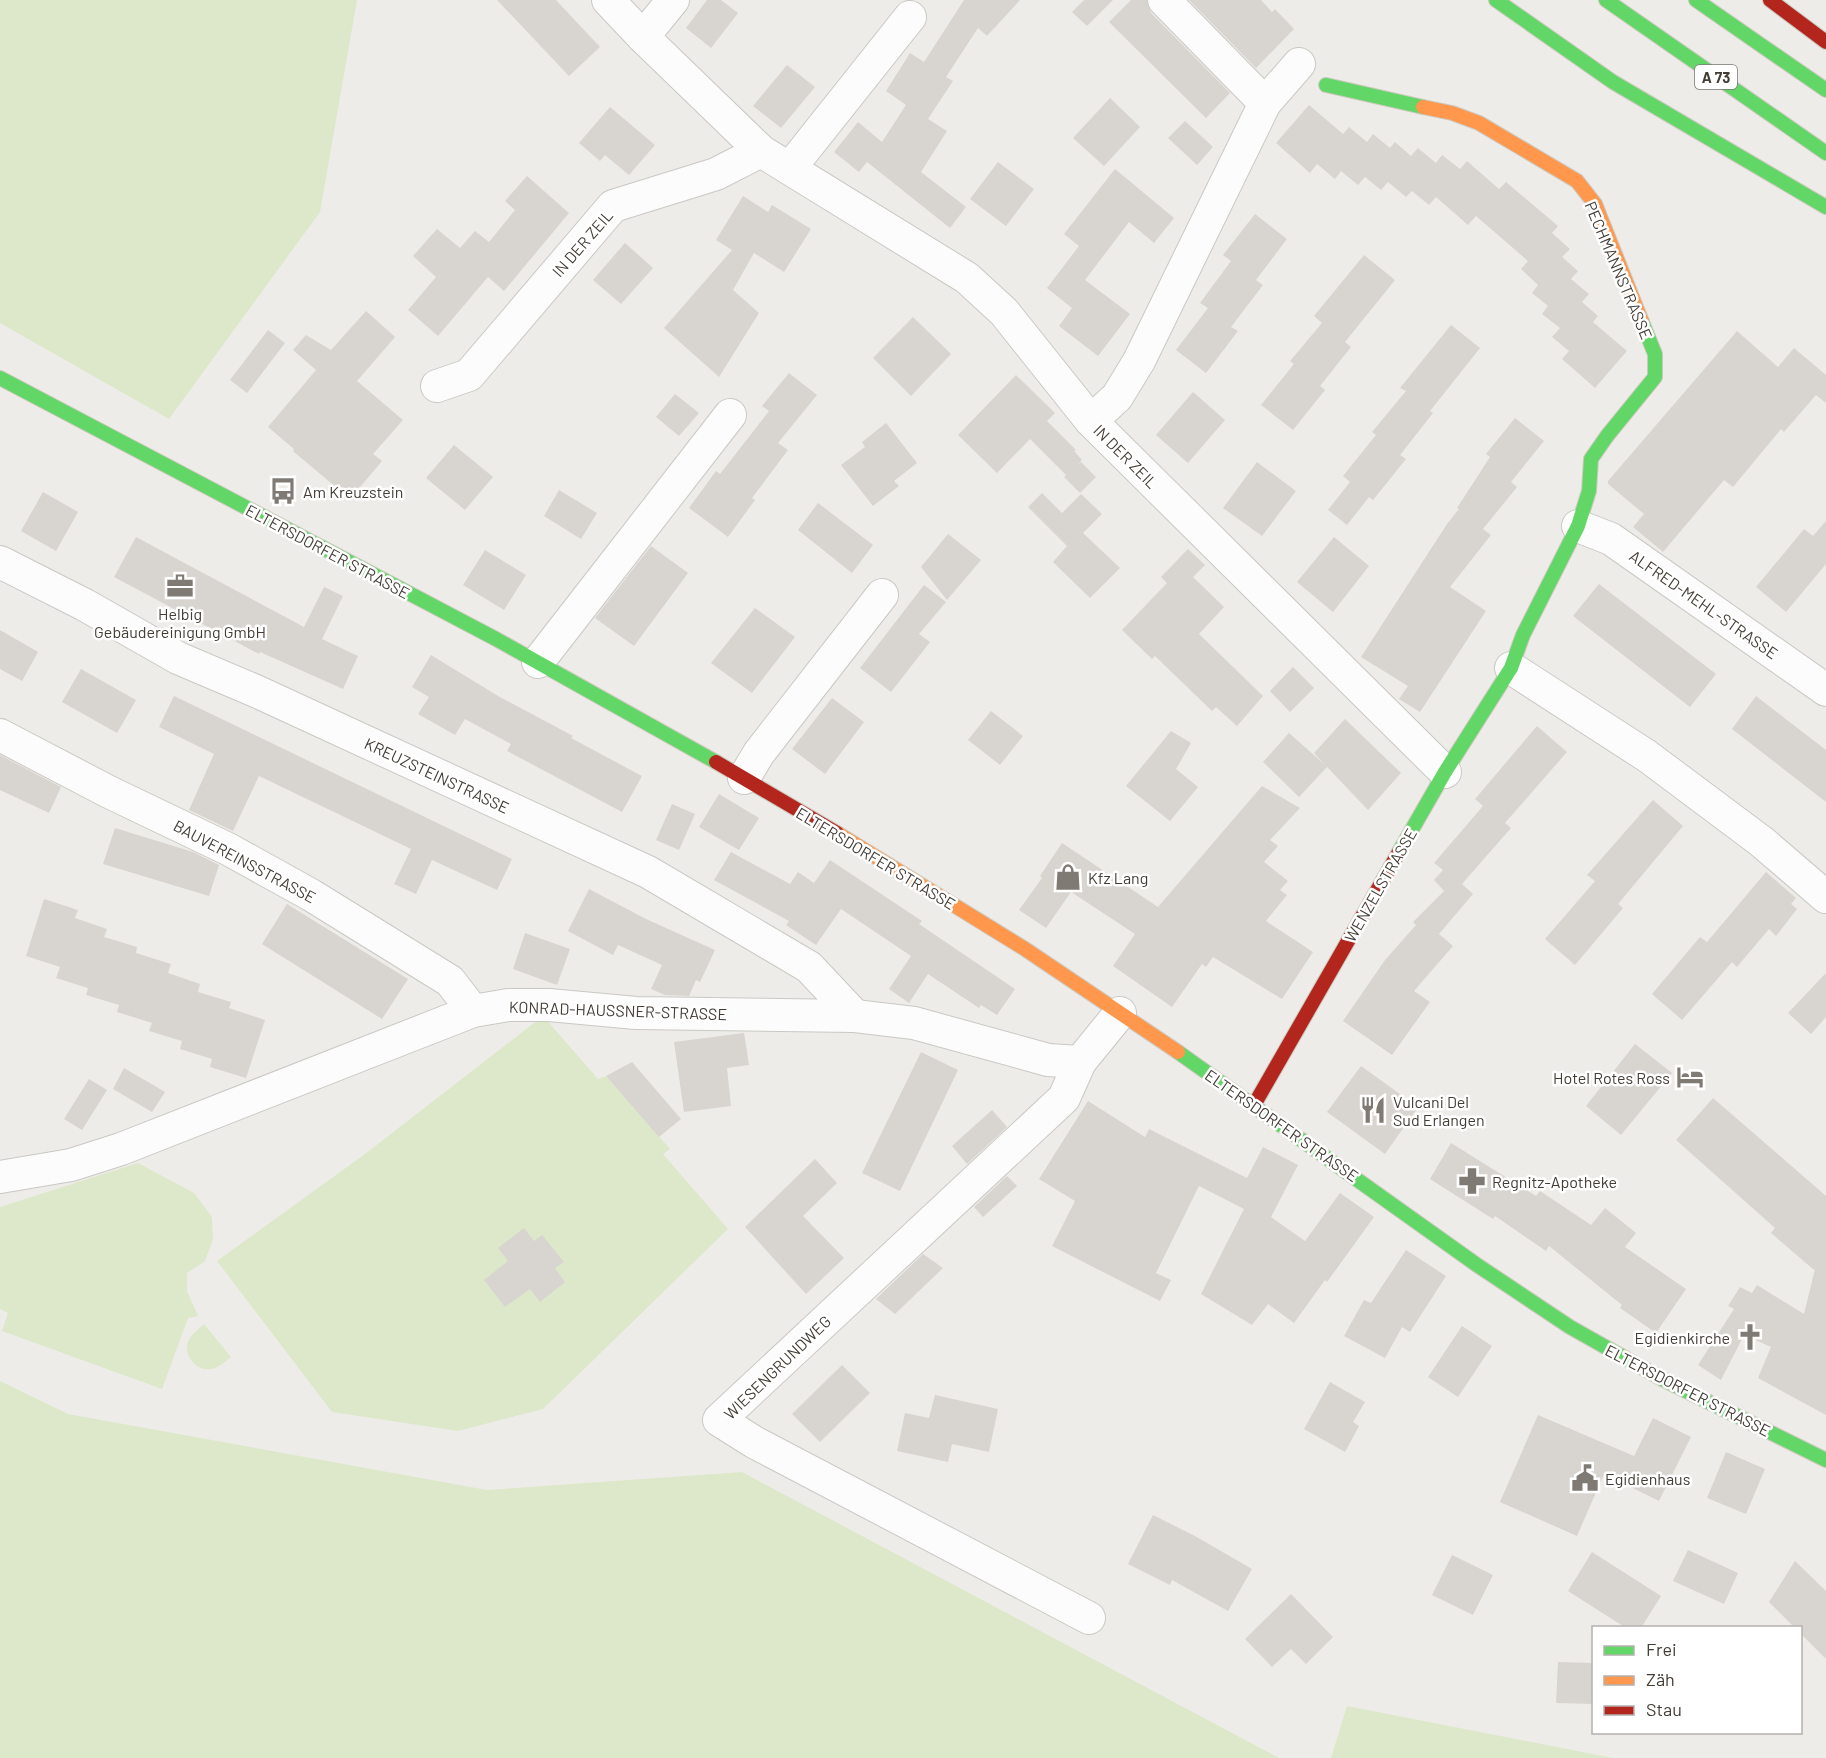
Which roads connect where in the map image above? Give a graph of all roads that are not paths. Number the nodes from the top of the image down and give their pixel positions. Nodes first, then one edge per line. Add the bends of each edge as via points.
1 (608, 0) edge
2 (673, 0) edge
3 (1164, 0) edge
4 (1496, 0) edge
5 (1606, 0) edge
6 (1696, 0) edge
7 (1770, 0) edge
8 (910, 17) dead end
9 (643, 38) junction
10 (1826, 42) edge
11 (1299, 64) dead end
12 (1326, 85) dead end
13 (1826, 90) edge
14 (1265, 104) junction
15 (761, 151) junction
16 (1826, 153) edge
17 (790, 168) junction
18 (1826, 207) edge
19 (0, 378) edge
20 (437, 386) dead end
21 (730, 414) dead end
22 (1091, 421) junction
23 (1607, 436) joint
24 (1578, 526) junction
25 (0, 561) edge
26 (882, 596) dead end
27 (538, 662) junction
28 (1511, 668) junction
29 (1826, 690) edge
30 (0, 735) edge
31 (1444, 772) junction
32 (744, 778) junction
33 (1826, 897) edge
34 (473, 1011) junction
35 (1120, 1013) junction
36 (855, 1016) junction
37 (1080, 1062) junction
38 (1254, 1105) junction
39 (0, 1177) edge
40 (1826, 1460) edge
41 (1089, 1618) dead end

1 - 9 street, IN DER ZEIL
2 - 9 street
3 - 14 street
4 - 18 main road via 1613,82
5 - 16 main road, A 73
6 - 13 main road
7 - 10 main road
8 - 17 street
9 - 15 street, IN DER ZEIL
11 - 14 street
12 - 23 main road, PECHMANNSTRASSE via 1452,113 1479,123 1577,182 1595,204 1655,354 1655,377
14 - 22 street via 1139,361 1117,397
15 - 17 street, IN DER ZEIL
15 - 20 street, IN DER ZEIL via 716,174 613,206 469,375
17 - 22 street, IN DER ZEIL via 967,278 1004,312
19 - 27 main road, ELTERSDORFER STRASSE
21 - 27 street
22 - 31 street, IN DER ZEIL
23 - 24 main road, WENZELSTRASSE via 1592,459 1589,491
24 - 28 main road, WENZELSTRASSE via 1523,635
24 - 29 street, ALFRED-MEHL-STRASSE via 1611,539
25 - 36 street, KREUZSTEINSTRASSE via 178,658 648,872 809,967
26 - 32 street via 759,753
27 - 32 main road, ELTERSDORFER STRASSE
28 - 31 main road, WENZELSTRASSE
28 - 33 street via 1647,756 1762,842
30 - 34 street, BAUVEREINSSTRASSE via 311,895 450,981
31 - 38 main road, WENZELSTRASSE
32 - 35 main road, ELTERSDORFER STRASSE via 977,919
34 - 36 street, KONRAD-HAUSSNER-STRASSE via 508,1005 549,1005 636,1013
34 - 39 street, KONRAD-HAUSSNER-STRASSE via 121,1149 71,1165
35 - 37 street, WIESENGRUNDWEG
35 - 38 main road, ELTERSDORFER STRASSE
36 - 37 street, KONRAD-HAUSSNER-STRASSE via 914,1023 1048,1060
37 - 41 street, WIESENGRUNDWEG via 1065,1098 719,1420 754,1443
38 - 40 main road, ELTERSDORFER STRASSE via 1572,1328 1709,1403

